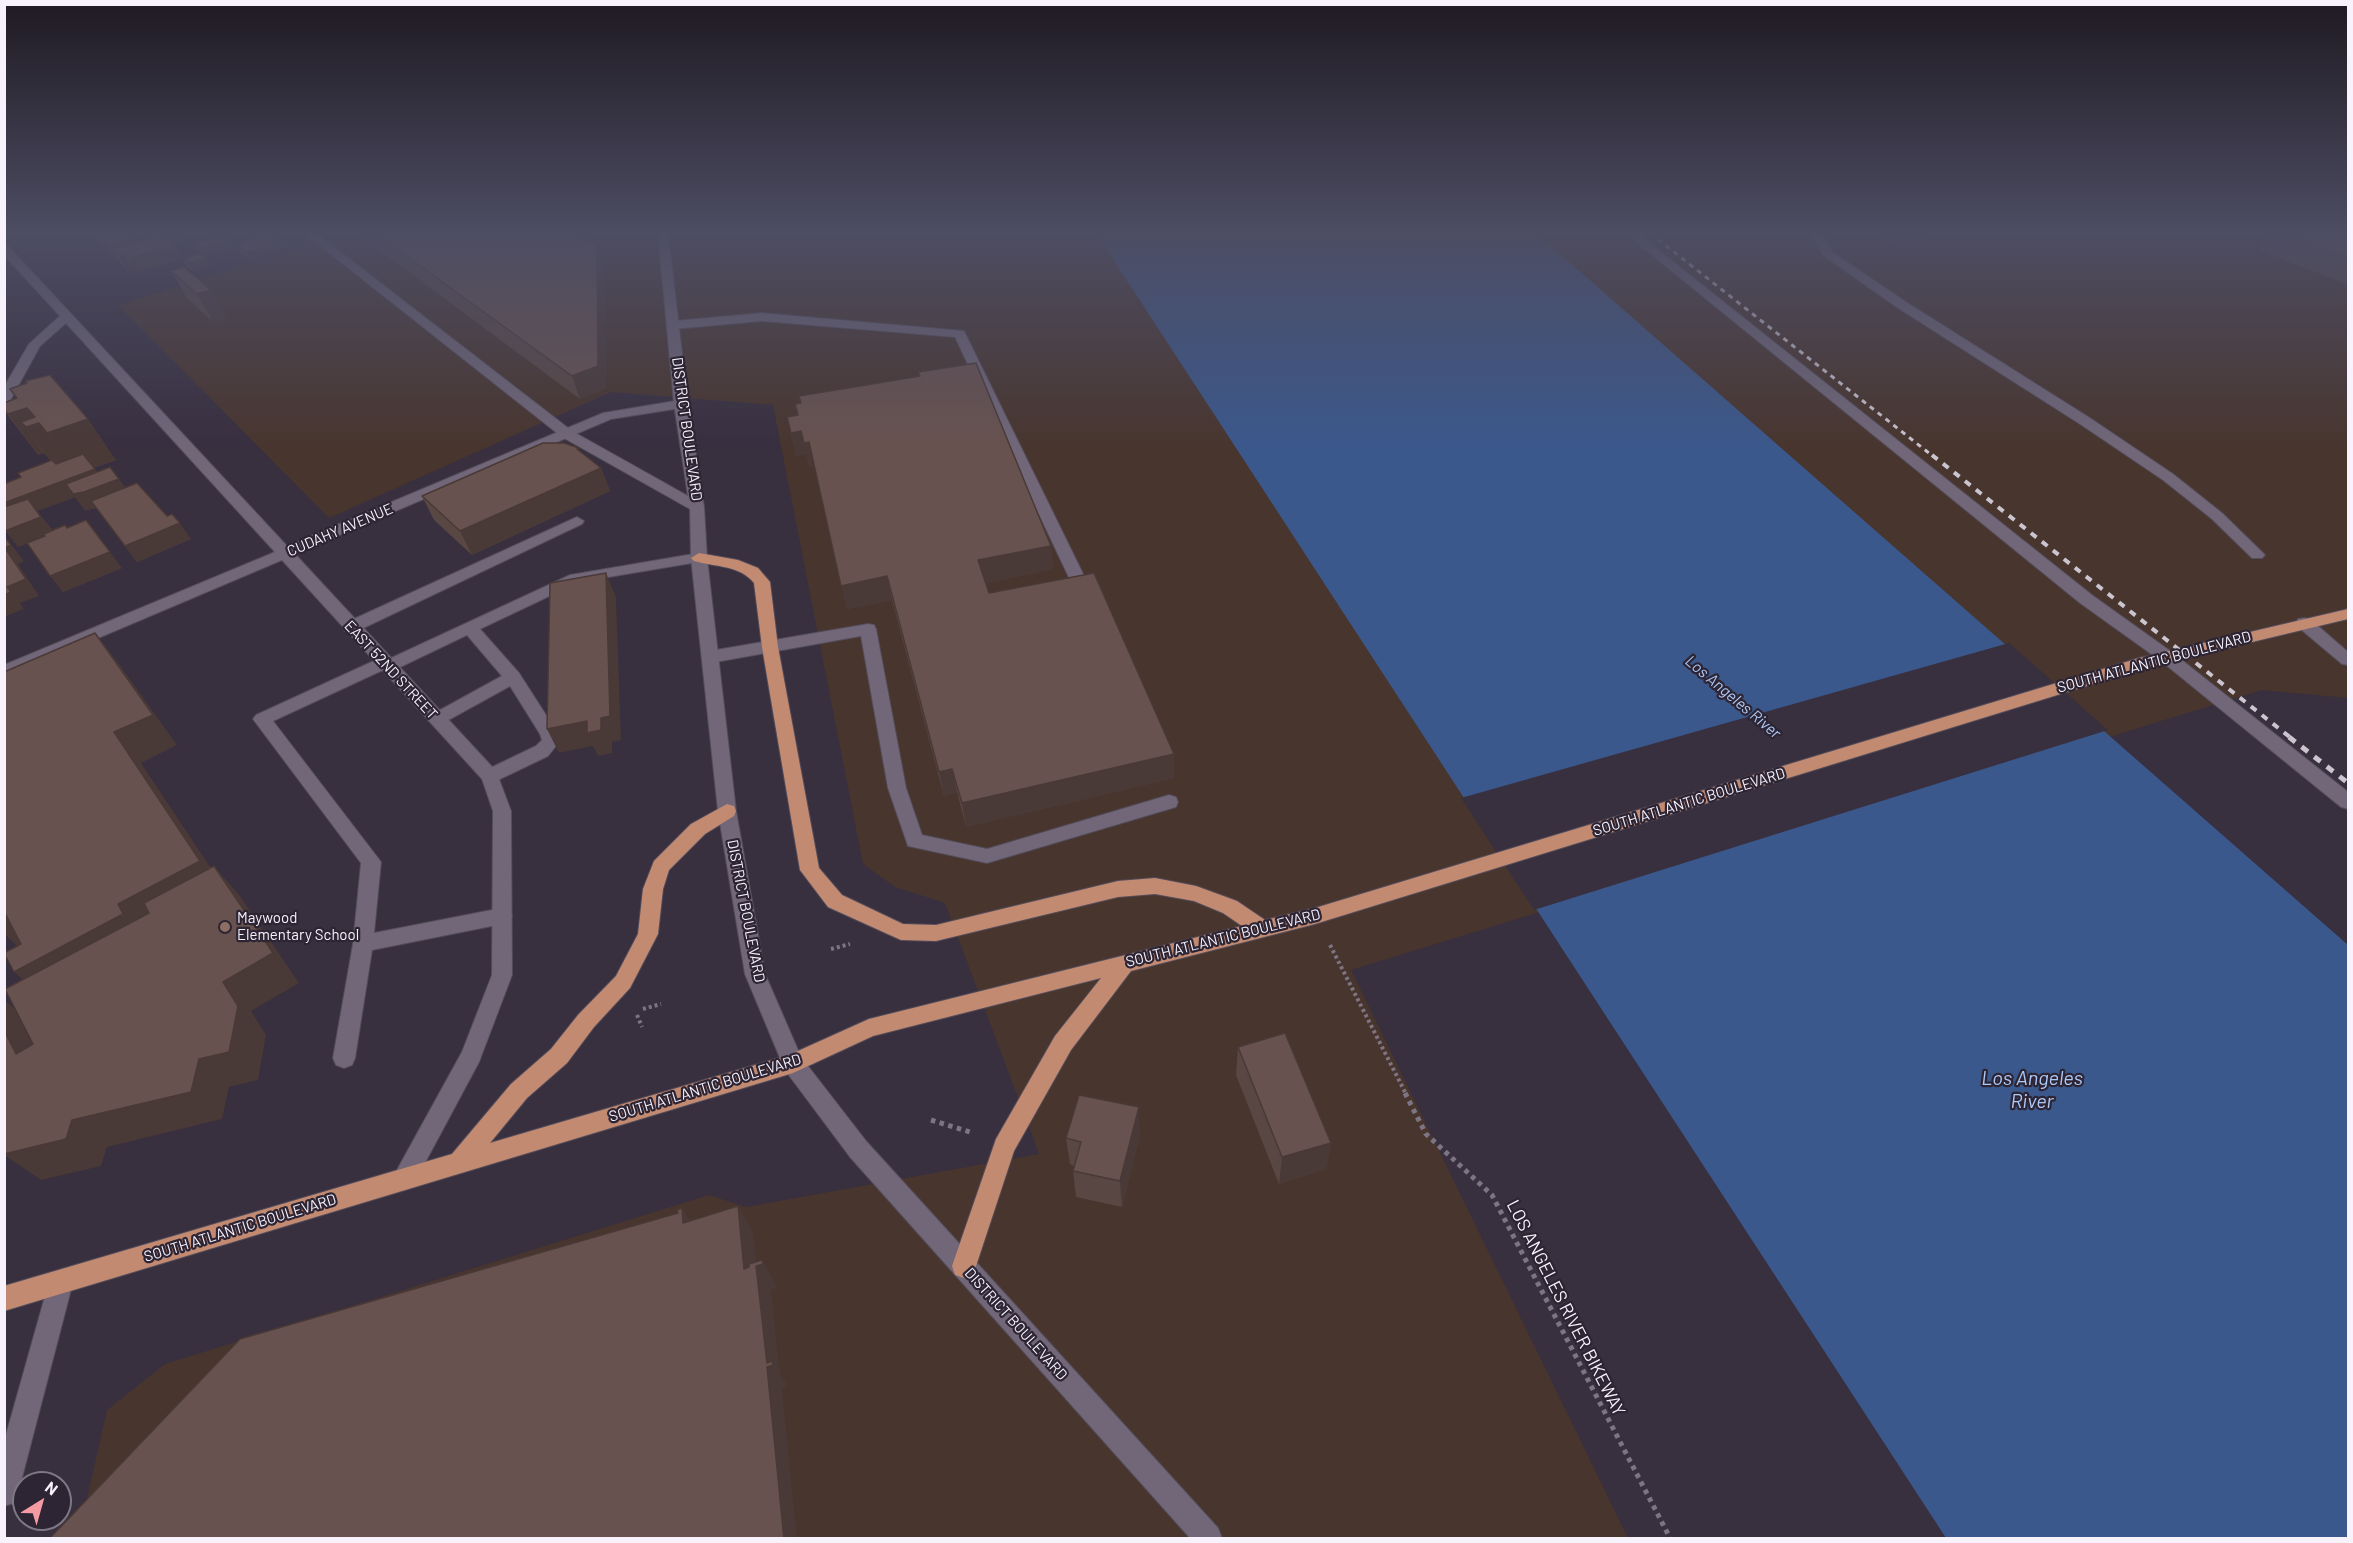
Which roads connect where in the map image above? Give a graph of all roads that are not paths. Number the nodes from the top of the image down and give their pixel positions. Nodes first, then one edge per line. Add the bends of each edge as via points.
1 (57, 305) edge
2 (401, 305) edge
3 (672, 305) edge
4 (1720, 305) edge
5 (1902, 305) edge
6 (67, 316) junction
7 (674, 325) junction
8 (4, 399) edge
9 (681, 404) junction
10 (567, 434) junction
11 (697, 507) junction
12 (577, 521) dead end
13 (285, 553) junction
14 (2257, 555) dead end
15 (699, 558) junction
16 (1081, 586) edge
17 (2349, 614) edge
18 (2304, 623) junction
19 (351, 627) junction
20 (470, 628) junction
21 (770, 647) junction
22 (710, 657) junction
23 (2167, 657) junction
24 (2349, 660) edge
25 (386, 665) junction
26 (4, 672) edge
27 (513, 677) junction
28 (437, 719) junction
29 (490, 776) junction
30 (1169, 802) dead end
31 (2349, 802) edge
32 (727, 811) junction
33 (501, 916) junction
34 (1262, 929) junction
35 (363, 944) junction
36 (1125, 963) junction
37 (344, 1058) dead end
38 (793, 1063) junction
39 (459, 1163) junction
40 (404, 1179) junction
41 (964, 1266) junction
42 (61, 1282) junction
43 (4, 1299) edge
44 (4, 1492) edge
45 (1208, 1539) edge

1 - 6 street, EAST 52ND STREET
2 - 10 street
3 - 7 street, DISTRICT BOULEVARD
4 - 23 street via 2086,599
5 - 14 street via 2168,477
6 - 8 street via 35,344
6 - 13 street, EAST 52ND STREET
7 - 9 street, DISTRICT BOULEVARD
7 - 16 street via 762,317 960,334
9 - 10 street, CUDAHY AVENUE via 608,416
9 - 11 street, DISTRICT BOULEVARD
10 - 11 street
10 - 13 street, CUDAHY AVENUE
11 - 15 street, DISTRICT BOULEVARD
12 - 19 street
13 - 19 street, EAST 52ND STREET
13 - 26 street, CUDAHY AVENUE
15 - 20 street via 575,578
15 - 21 main road via 738,565 753,571 762,582
15 - 22 street, DISTRICT BOULEVARD
17 - 18 main road, SOUTH ATLANTIC BOULEVARD
18 - 23 main road, SOUTH ATLANTIC BOULEVARD
18 - 24 street
19 - 25 street, EAST 52ND STREET
20 - 25 street
20 - 27 street
21 - 22 street
21 - 30 street via 868,629 897,788 915,841 987,856
21 - 34 main road via 810,870 835,901 901,932 936,933 1118,889 1155,886 1196,894 1230,907
22 - 32 street, DISTRICT BOULEVARD
23 - 31 street
23 - 34 main road, SOUTH ATLANTIC BOULEVARD
25 - 28 street, EAST 52ND STREET
25 - 35 street via 262,719 371,862
27 - 28 street
27 - 29 street via 551,741 542,750
28 - 29 street, EAST 52ND STREET
29 - 33 street, EAST 52ND STREET via 502,811
32 - 38 street, DISTRICT BOULEVARD via 755,974
32 - 39 main road via 698,829 661,866 653,889 648,934 623,982 559,1056 519,1091
33 - 35 street
33 - 40 street, EAST 52ND STREET via 501,975 471,1055
34 - 36 main road, SOUTH ATLANTIC BOULEVARD
35 - 37 street
36 - 38 main road, SOUTH ATLANTIC BOULEVARD via 869,1028
36 - 41 main road via 1063,1043 1004,1147
38 - 39 main road, SOUTH ATLANTIC BOULEVARD
38 - 41 street, DISTRICT BOULEVARD via 858,1149
39 - 40 main road, SOUTH ATLANTIC BOULEVARD
40 - 42 main road, SOUTH ATLANTIC BOULEVARD
41 - 45 street, DISTRICT BOULEVARD
42 - 43 main road, SOUTH ATLANTIC BOULEVARD
42 - 44 street

